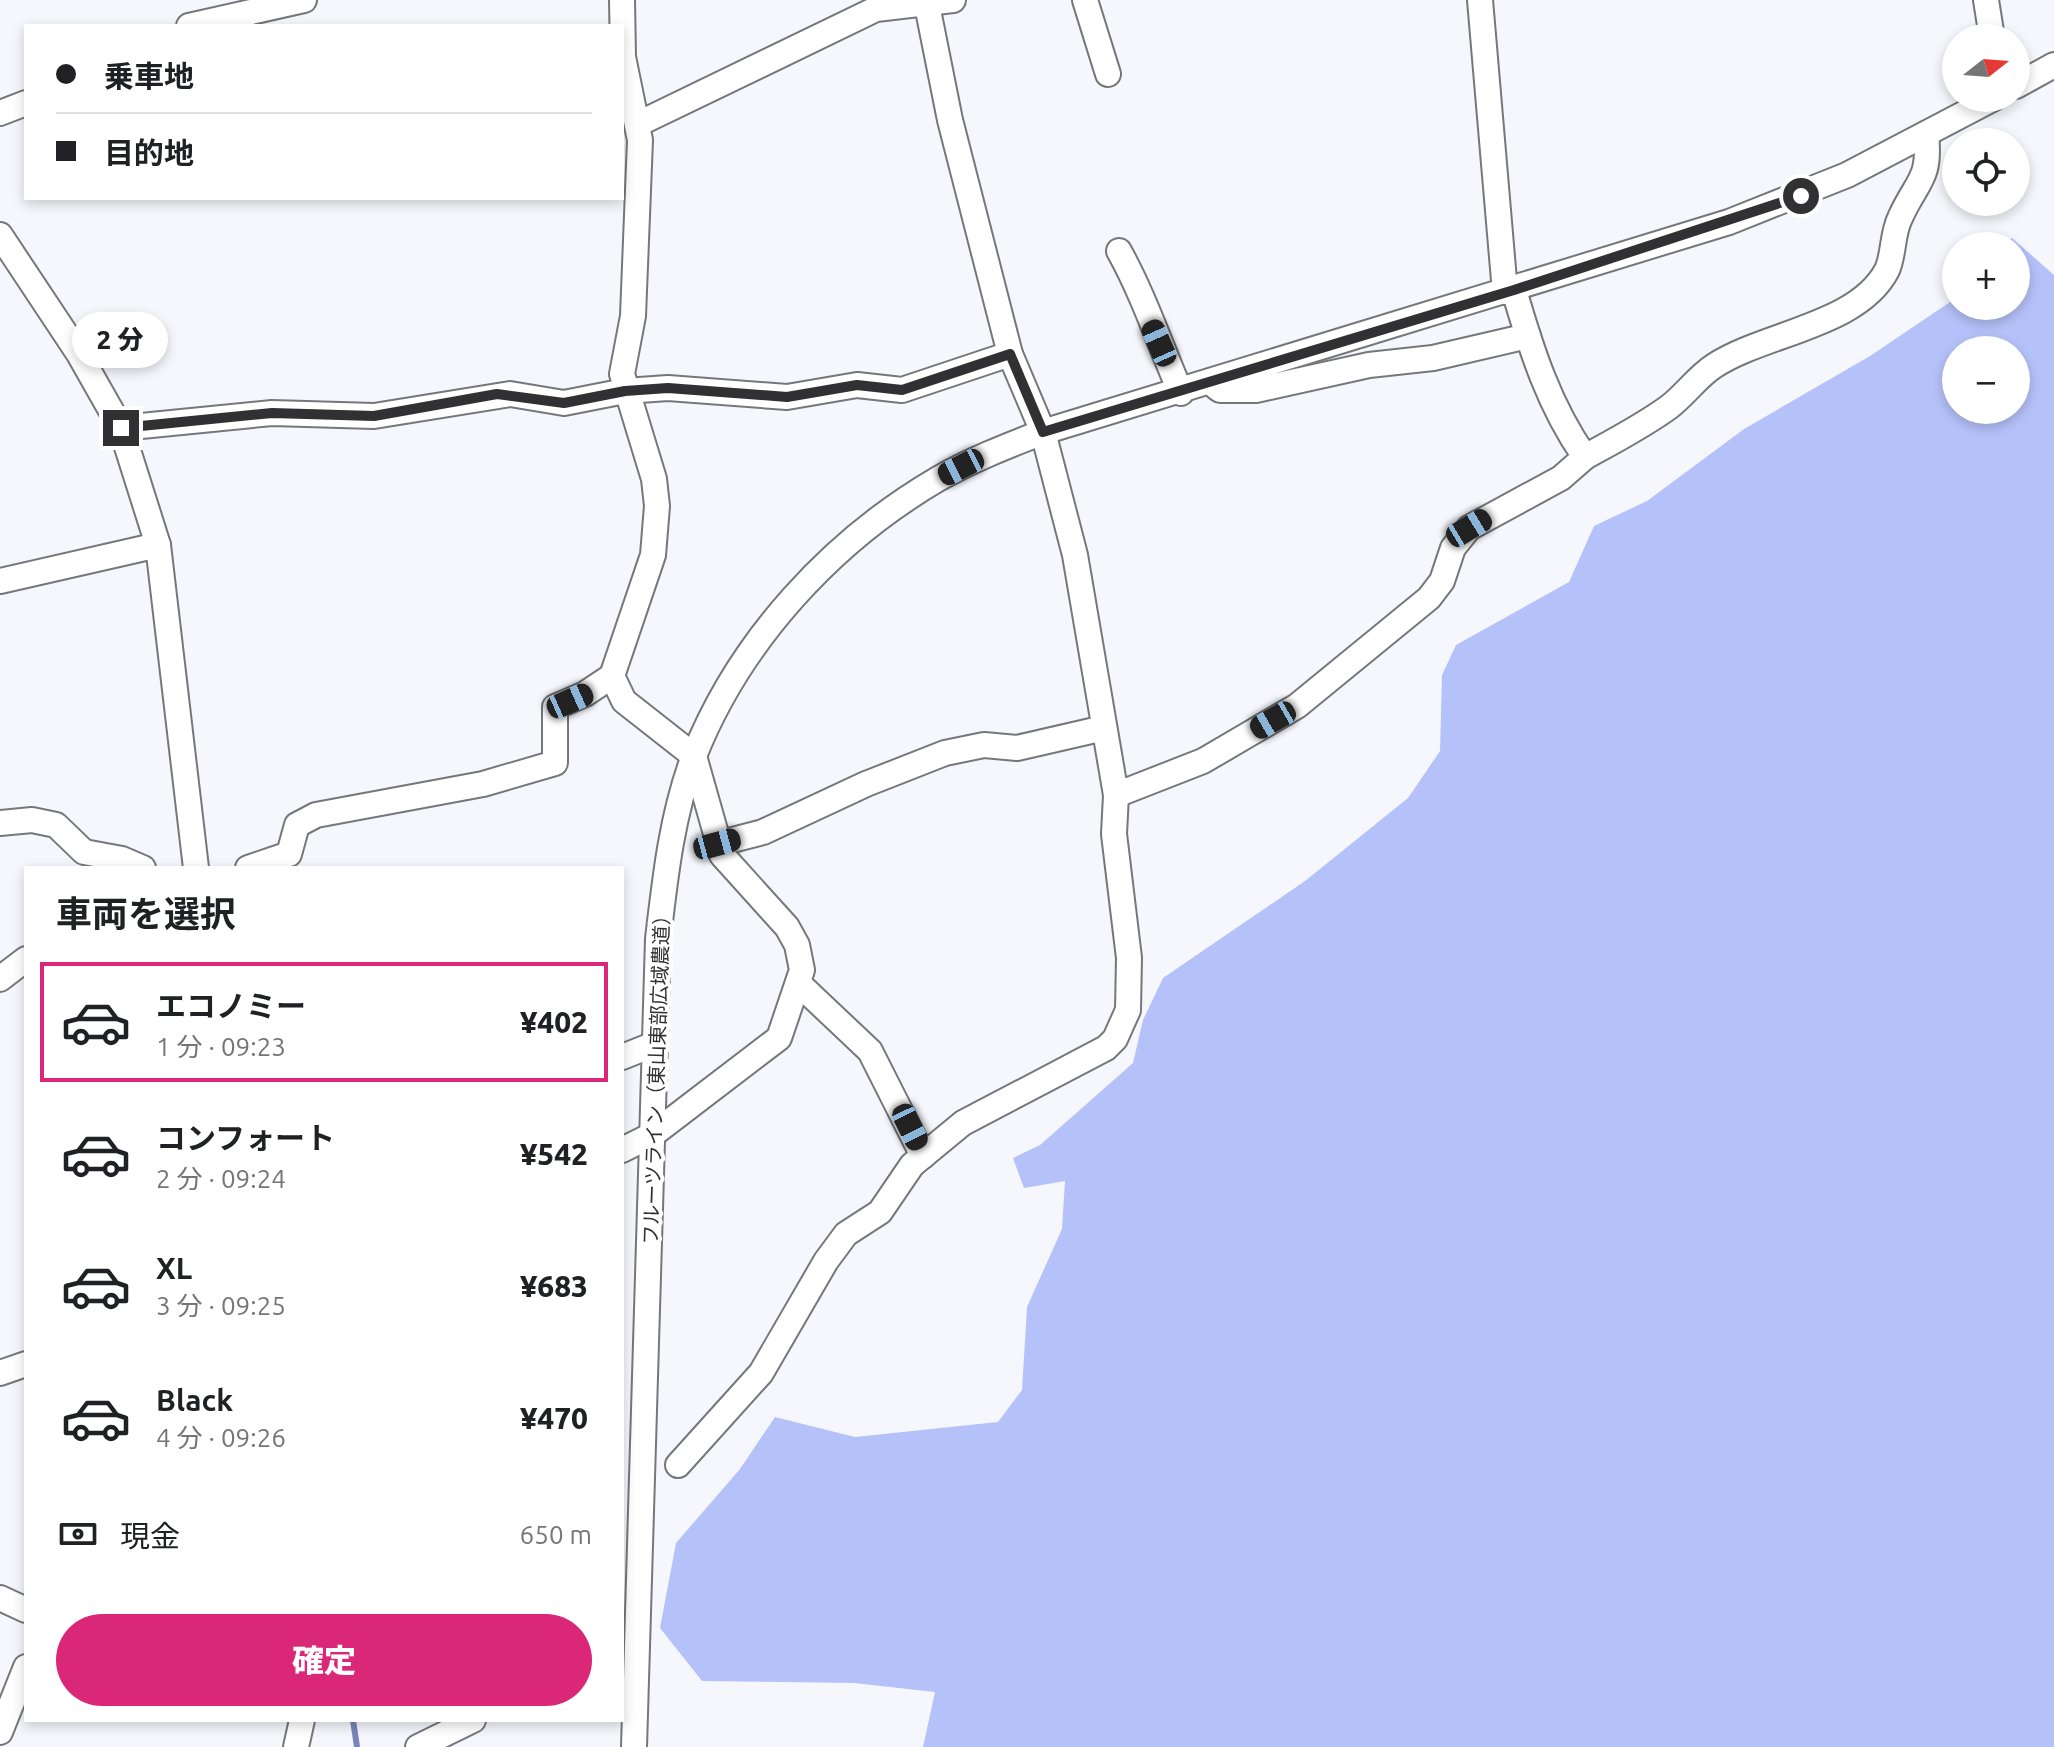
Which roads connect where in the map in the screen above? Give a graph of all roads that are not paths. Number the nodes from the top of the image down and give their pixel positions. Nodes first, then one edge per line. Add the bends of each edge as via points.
1 (304, 0) edge
2 (622, 0) edge
3 (953, 0) edge
4 (1085, 0) edge
5 (1480, 0) edge
6 (1986, 0) edge
7 (926, 1) edge
8 (198, 16) edge
9 (622, 24) edge
10 (1990, 24) edge
11 (624, 61) edge
12 (2054, 65) edge
13 (1108, 74) dead end
14 (2030, 78) edge
15 (24, 104) edge
16 (1968, 112) edge
17 (0, 113) edge
18 (638, 124) junction
19 (1926, 134) junction
20 (0, 235) edge
21 (1119, 251) dead end
22 (1510, 291) junction
23 (1528, 336) junction
24 (1010, 354) junction
25 (1212, 383) junction
26 (625, 391) junction
27 (1181, 393) junction
28 (121, 428) junction
29 (1043, 432) junction
30 (1585, 457) junction
31 (158, 545) junction
32 (0, 581) edge
33 (612, 676) junction
34 (1104, 728) junction
35 (694, 756) junction
36 (1116, 795) junction
37 (0, 823) edge
38 (717, 844) junction
39 (138, 866) edge
40 (196, 866) edge
41 (254, 866) edge
42 (24, 961) edge
43 (800, 976) junction
44 (0, 979) edge
45 (655, 1044) junction
46 (624, 1056) edge
47 (652, 1135) junction
48 (624, 1149) edge
49 (923, 1156) junction
50 (24, 1365) edge
51 (0, 1373) edge
52 (678, 1465) dead end
53 (0, 1598) edge
54 (24, 1609) edge
55 (630, 1644) edge
56 (24, 1672) edge
57 (302, 1722) edge
58 (469, 1722) edge
59 (0, 1732) edge
60 (296, 1747) edge
61 (418, 1747) edge
62 (634, 1747) edge

1 - 8 street
2 - 9 street
3 - 7 street
4 - 13 street
5 - 22 street
6 - 10 street
7 - 18 street via 876,9
7 - 24 street via 950,120
11 - 18 street
12 - 14 street
15 - 17 street
16 - 19 street, フルーツライン（東山東部広域農道）
18 - 26 street via 633,316 622,374
19 - 22 street, フルーツライン（東山東部広域農道） via 1801,196
19 - 30 street via 1925,178 1893,233 1888,268 1877,285 1824,320 1750,345 1711,367 1671,405
20 - 28 street
21 - 27 street
22 - 23 street
22 - 25 street, フルーツライン（東山東部広域農道）
23 - 25 street via 1256,390 1220,390
23 - 30 street via 1566,429
24 - 26 street via 902,390 857,385 787,397 668,388
24 - 29 street
25 - 27 street, フルーツライン（東山東部広域農道）
26 - 28 street via 564,403 497,394 374,416 272,413
26 - 33 street via 646,451 657,506 653,555
27 - 29 street, フルーツライン（東山東部広域農道）
28 - 31 street
29 - 34 street via 1075,555
29 - 35 street, フルーツライン（東山東部広域農道） via 939,479 838,552 748,655
30 - 36 street via 1561,478 1469,528 1429,598 1297,706 1203,761
31 - 32 street
31 - 40 street
33 - 35 street via 624,701
33 - 41 street via 555,707 555,763 483,784 316,815 297,825 289,854
34 - 36 street
34 - 38 street via 1017,748 984,745 945,753 763,832
35 - 38 street
35 - 45 street, フルーツライン（東山東部広域農道） via 667,867 658,939
36 - 49 street via 1114,834 1129,958 1128,1010 1115,1039 963,1123
37 - 39 street via 32,820 56,825 84,852
38 - 43 street via 787,927 797,945
42 - 44 street
43 - 47 street via 779,1038
43 - 49 street via 870,1051
45 - 46 street
45 - 47 street, フルーツライン（東山東部広域農道）
47 - 48 street
47 - 55 street, フルーツライン（東山東部広域農道）
49 - 52 street via 880,1212 846,1234 761,1373
50 - 51 street
53 - 54 street
55 - 62 street, フルーツライン（東山東部広域農道）
56 - 59 street
57 - 60 street
58 - 61 street

